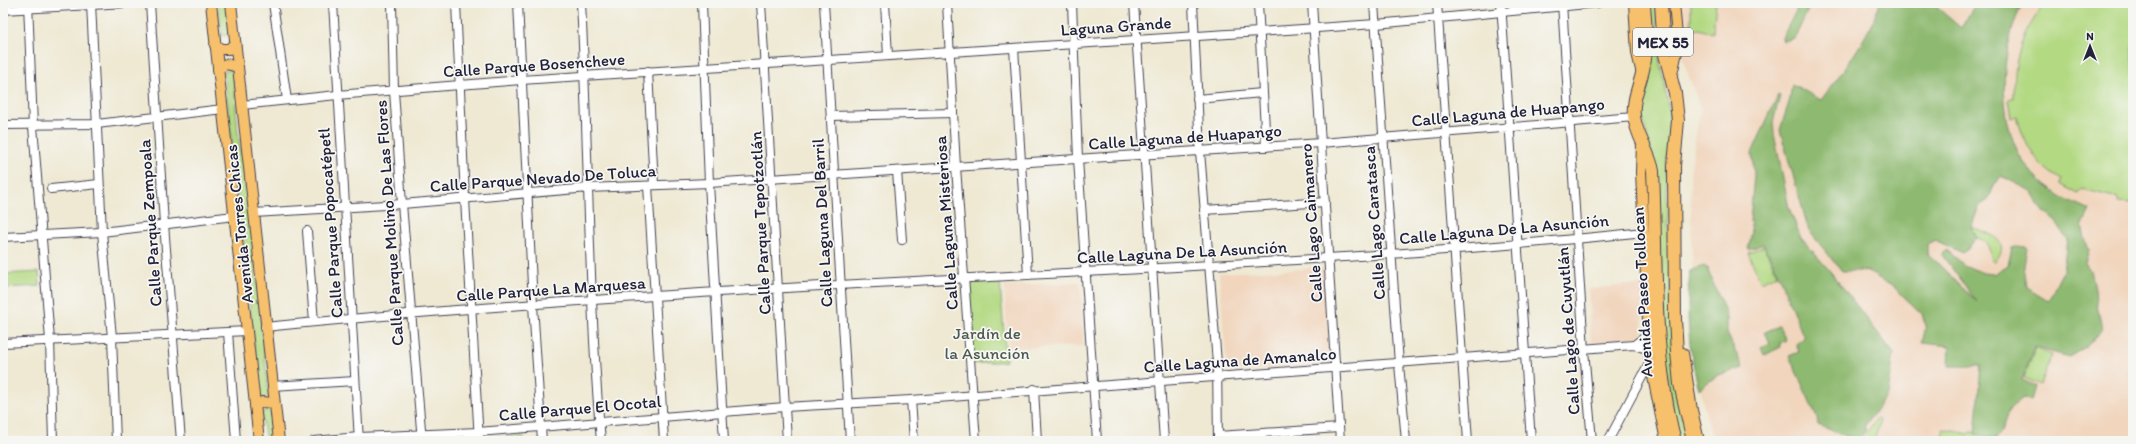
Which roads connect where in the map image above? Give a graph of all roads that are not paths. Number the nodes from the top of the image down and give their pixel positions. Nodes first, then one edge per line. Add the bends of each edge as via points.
1 (126, 3) edge
2 (150, 3) edge
3 (211, 3) edge
4 (231, 3) edge
5 (273, 3) edge
6 (333, 3) edge
7 (392, 3) edge
8 (456, 3) edge
9 (518, 3) edge
10 (581, 3) edge
11 (702, 3) edge
12 (761, 3) edge
13 (824, 3) edge
14 (886, 3) edge
15 (947, 3) edge
16 (1072, 3) edge
17 (1134, 3) edge
18 (1193, 3) edge
19 (1258, 3) edge
20 (1312, 3) edge
21 (1374, 3) edge
22 (1437, 3) edge
23 (1501, 3) edge
24 (1598, 3) edge
25 (1634, 3) edge
26 (1644, 3) edge
27 (1661, 3) edge
28 (1674, 3) edge
29 (91, 4) edge
30 (1562, 5) edge
31 (28, 6) edge
32 (3, 10) edge
33 (1502, 12) junction
34 (1438, 18) junction
35 (1376, 24) junction
36 (1314, 28) junction
37 (1259, 32) junction
38 (1194, 36) junction
39 (1136, 40) junction
40 (235, 43) junction
41 (1074, 43) junction
42 (215, 46) junction
43 (1014, 48) junction
44 (950, 52) junction
45 (888, 56) junction
46 (828, 60) junction
47 (765, 65) junction
48 (238, 66) junction
49 (704, 68) junction
50 (218, 69) junction
51 (648, 71) junction
52 (585, 75) junction
53 (1642, 75) junction
54 (1671, 79) junction
55 (521, 80) junction
56 (459, 86) junction
57 (394, 91) junction
58 (1262, 93) junction
59 (337, 95) junction
60 (1196, 99) junction
61 (287, 100) junction
62 (242, 105) junction
63 (223, 109) junction
64 (953, 112) junction
65 (831, 116) junction
66 (1634, 117) junction
67 (158, 118) junction
68 (1569, 122) junction
69 (97, 124) junction
70 (3, 125) edge
71 (33, 126) junction
72 (1509, 126) junction
73 (1446, 132) junction
74 (1383, 139) junction
75 (1321, 143) junction
76 (1642, 143) junction
77 (1676, 144) junction
78 (1266, 147) junction
79 (1200, 151) junction
80 (1144, 153) junction
81 (1078, 159) junction
82 (1020, 163) junction
83 (956, 167) junction
84 (897, 171) junction
85 (834, 175) junction
86 (772, 179) junction
87 (709, 183) junction
88 (99, 184) junction
89 (651, 185) junction
90 (589, 188) junction
91 (51, 189) dead end
92 (528, 194) junction
93 (464, 198) junction
94 (1325, 202) junction
95 (402, 204) junction
96 (344, 208) junction
97 (1204, 210) junction
98 (254, 212) junction
99 (234, 216) junction
100 (164, 224) junction
101 (307, 231) dead end
102 (102, 232) junction
103 (1644, 232) junction
104 (42, 235) junction
105 (3, 237) edge
106 (1576, 239) junction
107 (902, 240) dead end
108 (1517, 244) junction
109 (1455, 248) junction
110 (1392, 254) junction
111 (1329, 259) junction
112 (1208, 266) junction
113 (1153, 268) junction
114 (1087, 272) junction
115 (1028, 275) junction
116 (965, 278) junction
117 (840, 286) junction
118 (779, 289) junction
119 (715, 292) junction
120 (655, 296) junction
121 (592, 300) junction
122 (533, 305) junction
123 (471, 310) junction
124 (411, 314) junction
125 (351, 319) junction
126 (314, 322) junction
127 (265, 327) junction
128 (247, 331) junction
129 (228, 332) junction
130 (1649, 334) junction
131 (173, 335) junction
132 (112, 337) junction
133 (50, 340) junction
134 (3, 343) edge
135 (1634, 345) junction
136 (1584, 350) junction
137 (1650, 350) junction
138 (1524, 354) junction
139 (1462, 358) junction
140 (1650, 362) junction
141 (1399, 364) junction
142 (1336, 369) junction
143 (1217, 377) junction
144 (355, 381) junction
145 (1160, 382) junction
146 (1093, 385) junction
147 (272, 386) junction
148 (1034, 389) junction
149 (973, 394) junction
150 (1660, 396) junction
151 (911, 400) junction
152 (274, 403) junction
153 (848, 404) junction
154 (255, 406) junction
155 (785, 406) junction
156 (722, 411) junction
157 (661, 416) junction
158 (599, 422) junction
159 (541, 427) junction
160 (1339, 428) junction
161 (478, 432) junction
162 (422, 438) edge
163 (359, 439) edge
164 (1218, 439) edge
165 (53, 441) edge
166 (116, 441) edge
167 (181, 441) edge
168 (236, 441) edge
169 (258, 441) edge
170 (279, 441) edge
171 (314, 441) edge
172 (479, 441) edge
173 (542, 441) edge
174 (601, 441) edge
175 (664, 441) edge
176 (724, 441) edge
177 (787, 441) edge
178 (850, 441) edge
179 (914, 441) edge
180 (976, 441) edge
181 (1037, 441) edge
182 (1097, 441) edge
183 (1164, 441) edge
184 (1340, 441) edge
185 (1406, 441) edge
186 (1468, 441) edge
187 (1531, 441) edge
188 (1592, 441) edge
189 (1608, 441) edge
190 (1666, 441) edge
191 (1675, 441) edge
192 (1693, 441) edge
193 (1699, 441) edge

1 - 29 street
2 - 67 street, Calle Parque Zempoala
3 - 42 main road, Avenida Torres Chicas
4 - 40 main road, Avenida Torres Chicas
5 - 61 street
6 - 59 street, Calle Parque Popocatépetl
7 - 57 street, Calle Parque Molino De Las Flores
8 - 56 street
9 - 55 street
10 - 52 street
11 - 49 street
12 - 47 street, Calle Parque Tepotzotlán
13 - 46 street, Calle Laguna Del Barril
14 - 45 street
15 - 44 street, Calle Laguna Misteriosa
16 - 41 street
17 - 39 street
18 - 38 street
19 - 37 street
20 - 36 street, Calle Lago Caimanero
21 - 35 street, Calle Lago Caratasca
22 - 34 street
23 - 33 street
24 - 30 street, Laguna Grande
25 - 53 main road via 1637,53
26 - 53 highway, Avenida Paseo Tollocan / MEX 55 via 1646,49
27 - 54 highway, Avenida Paseo Tollocan / MEX 55 via 1664,51
28 - 54 main road via 1678,47
29 - 31 street
29 - 69 street
30 - 33 street, Laguna Grande
30 - 68 street, Calle Lago de Cuyutlán
31 - 32 street
31 - 71 street
33 - 34 street, Laguna Grande
33 - 72 street
34 - 35 street, Laguna Grande
34 - 73 street
35 - 36 street, Laguna Grande
35 - 74 street, Calle Lago Caratasca
36 - 37 street, Laguna Grande
36 - 75 street, Calle Lago Caimanero
37 - 38 street, Laguna Grande
37 - 58 street
38 - 39 street, Laguna Grande
38 - 60 street
39 - 41 street, Laguna Grande
39 - 80 street
40 - 42 main road via 229,49
40 - 48 main road, Avenida Torres Chicas
41 - 43 street, Laguna Grande
41 - 81 street
42 - 50 main road, Avenida Torres Chicas
43 - 44 street, Laguna Grande
43 - 82 street
44 - 45 street, Laguna Grande
44 - 64 street, Calle Laguna Misteriosa
45 - 46 street, Laguna Grande
46 - 47 street, Calle Parque Bosencheve
46 - 65 street, Calle Laguna Del Barril
47 - 49 street, Calle Parque Bosencheve
47 - 86 street, Calle Parque Tepotzotlán
48 - 50 main road via 226,64
48 - 62 main road, Avenida Torres Chicas
49 - 51 street, Calle Parque Bosencheve
49 - 87 street
50 - 63 main road, Avenida Torres Chicas
51 - 52 street, Calle Parque Bosencheve
51 - 89 street
52 - 55 street, Calle Parque Bosencheve
52 - 90 street
53 - 66 highway, Avenida Paseo Tollocan / MEX 55 via 1634,100
54 - 77 highway, Avenida Paseo Tollocan / MEX 55 via 1678,120
55 - 56 street, Calle Parque Bosencheve
55 - 92 street
56 - 57 street, Calle Parque Bosencheve
56 - 93 street
57 - 59 street, Calle Parque Bosencheve
57 - 95 street, Calle Parque Molino De Las Flores
58 - 60 street
58 - 78 street
59 - 61 street, Calle Parque Bosencheve
59 - 96 street, Calle Parque Popocatépetl
60 - 79 street
61 - 62 street, Calle Parque Bosencheve
62 - 98 main road, Avenida Torres Chicas
63 - 67 street
63 - 99 main road, Avenida Torres Chicas
64 - 65 street
64 - 83 street, Calle Laguna Misteriosa
65 - 85 street, Calle Laguna Del Barril
66 - 68 street, Calle Laguna de Huapango
66 - 76 highway, Avenida Paseo Tollocan / MEX 55
67 - 69 street
67 - 100 street, Calle Parque Zempoala
68 - 72 street, Calle Laguna de Huapango
68 - 106 street, Calle Lago de Cuyutlán
69 - 71 street
69 - 88 street
70 - 71 street
71 - 104 street
72 - 73 street, Calle Laguna de Huapango
72 - 108 street
73 - 74 street, Calle Laguna de Huapango
73 - 109 street
74 - 75 street, Calle Laguna de Huapango
74 - 110 street, Calle Lago Caratasca
75 - 78 street, Calle Laguna de Huapango
75 - 94 street, Calle Lago Caimanero
76 - 103 main road, Avenida Paseo Tollocan / MEX 55
76 - 150 highway, Avenida Paseo Tollocan via 1650,157 1653,171
77 - 192 highway, Avenida Paseo Tollocan via 1675,320 1680,384
77 - 193 main road, Avenida Paseo Tollocan / MEX 55 via 1679,176 1680,323 1684,361
78 - 79 street, Calle Laguna de Huapango
79 - 80 street, Calle Laguna de Huapango
79 - 97 street
80 - 81 street, Calle Laguna de Huapango
80 - 113 street
81 - 82 street, Calle Laguna de Huapango
81 - 114 street
82 - 83 street, Calle Laguna de Huapango
82 - 115 street
83 - 84 street, Calle Laguna de Huapango
83 - 116 street, Calle Laguna Misteriosa
84 - 85 street, Calle Laguna de Huapango
84 - 107 street
85 - 86 street, Calle Parque Nevado De Toluca
85 - 117 street, Calle Laguna Del Barril
86 - 87 street, Calle Parque Nevado De Toluca
86 - 118 street, Calle Parque Tepotzotlán
87 - 89 street, Calle Parque Nevado De Toluca
87 - 119 street
88 - 91 street
88 - 102 street
89 - 90 street, Calle Parque Nevado De Toluca
89 - 120 street
90 - 92 street, Calle Parque Nevado De Toluca
90 - 121 street
92 - 93 street, Calle Parque Nevado De Toluca
92 - 122 street
93 - 95 street, Calle Parque Nevado De Toluca
93 - 123 street
94 - 97 street
94 - 111 street, Calle Lago Caimanero
95 - 96 street, Calle Parque Nevado De Toluca
95 - 124 street, Calle Parque Molino De Las Flores
96 - 98 street, Calle Parque Nevado De Toluca
96 - 125 street, Calle Parque Popocatépetl
97 - 112 street
98 - 127 main road, Avenida Torres Chicas
99 - 100 street
99 - 128 main road, Avenida Torres Chicas
100 - 102 street
100 - 131 street, Calle Parque Zempoala
101 - 126 street
102 - 104 street
102 - 132 street
103 - 106 street, Calle Laguna De La Asunción
103 - 130 main road, Avenida Paseo Tollocan / MEX 55
104 - 105 street
104 - 133 street
106 - 108 street, Calle Laguna De La Asunción
106 - 136 street, Calle Lago de Cuyutlán
108 - 109 street, Calle Laguna De La Asunción
108 - 138 street
109 - 110 street, Calle Laguna De La Asunción
109 - 139 street
110 - 111 street, Calle Laguna De La Asunción
110 - 141 street, Calle Lago Caratasca
111 - 112 street, Calle Laguna De La Asunción
111 - 142 street, Calle Lago Caimanero
112 - 113 street, Calle Laguna De La Asunción
112 - 143 street
113 - 114 street, Calle Laguna De La Asunción
113 - 145 street
114 - 115 street, Calle Laguna De La Asunción
114 - 146 street
115 - 116 street, Calle Laguna De La Asunción
116 - 117 street, Calle Laguna De La Asunción
116 - 149 street, Calle Laguna Misteriosa
117 - 118 street, Calle Parque La Marquesa
117 - 153 street, Calle Laguna Del Barril
118 - 119 street, Calle Parque La Marquesa
118 - 155 street, Calle Parque Tepotzotlán
119 - 120 street, Calle Parque La Marquesa
119 - 156 street
120 - 121 street, Calle Parque La Marquesa
120 - 157 street
121 - 122 street, Calle Parque La Marquesa
121 - 158 street
122 - 123 street, Calle Parque La Marquesa
122 - 159 street
123 - 124 street, Calle Parque La Marquesa
123 - 161 street
124 - 125 street, Calle Parque La Marquesa
124 - 162 street, Calle Parque Molino De Las Flores
125 - 126 street, Calle Parque La Marquesa
125 - 144 street, Calle Parque Popocatépetl
126 - 127 street, Calle Parque La Marquesa
127 - 147 main road, Avenida Torres Chicas
128 - 129 street
128 - 154 main road, Avenida Torres Chicas
129 - 131 street
129 - 168 street
130 - 135 street
130 - 137 main road, Avenida Paseo Tollocan / MEX 55
131 - 132 street
131 - 167 street, Calle Parque Zempoala
132 - 133 street
132 - 166 street
133 - 134 street
133 - 165 street
135 - 136 street, Calle Laguna de Amanalco
135 - 137 street, Calle Laguna de Amanalco
136 - 138 street, Calle Laguna de Amanalco
136 - 188 street, Calle Lago de Cuyutlán
137 - 140 main road, Avenida Paseo Tollocan / MEX 55
138 - 139 street, Calle Laguna de Amanalco
138 - 187 street
139 - 141 street, Calle Laguna de Amanalco
139 - 186 street
140 - 150 main road, Avenida Paseo Tollocan / MEX 55
140 - 189 street
141 - 142 street, Calle Laguna de Amanalco
141 - 185 street, Calle Lago Caratasca
142 - 143 street, Calle Laguna de Amanalco
142 - 160 street, Calle Lago Caimanero
143 - 145 street, Calle Laguna de Amanalco
143 - 164 street
144 - 147 street
144 - 163 street, Calle Parque Popocatépetl
145 - 146 street, Calle Laguna de Amanalco
145 - 183 street
146 - 148 street, Calle Laguna de Amanalco
146 - 182 street
147 - 152 main road, Avenida Torres Chicas
148 - 149 street, Calle Laguna de Amanalco
148 - 181 street
149 - 151 street, Calle Laguna de Amanalco
149 - 180 street, Calle Laguna Misteriosa
150 - 190 main road, Avenida Paseo Tollocan / MEX 55
150 - 191 highway, Avenida Paseo Tollocan
151 - 153 street, Calle Laguna de Amanalco
151 - 179 street
152 - 154 main road via 262,402
152 - 170 main road, Avenida Torres Chicas
153 - 155 street, Calle Parque El Ocotal
153 - 178 street, Calle Laguna Del Barril
154 - 169 main road, Avenida Torres Chicas
155 - 156 street, Calle Parque El Ocotal
155 - 177 street, Calle Parque Tepotzotlán
156 - 157 street, Calle Parque El Ocotal
156 - 176 street
157 - 158 street, Calle Parque El Ocotal
157 - 175 street
158 - 159 street, Calle Parque El Ocotal
158 - 174 street
159 - 161 street, Calle Parque El Ocotal
159 - 173 street
160 - 164 street
160 - 184 street, Calle Lago Caimanero
161 - 162 street, Calle Parque El Ocotal
161 - 172 street
162 - 163 street, Calle Parque El Ocotal
163 - 171 street, Calle Parque El Ocotal

